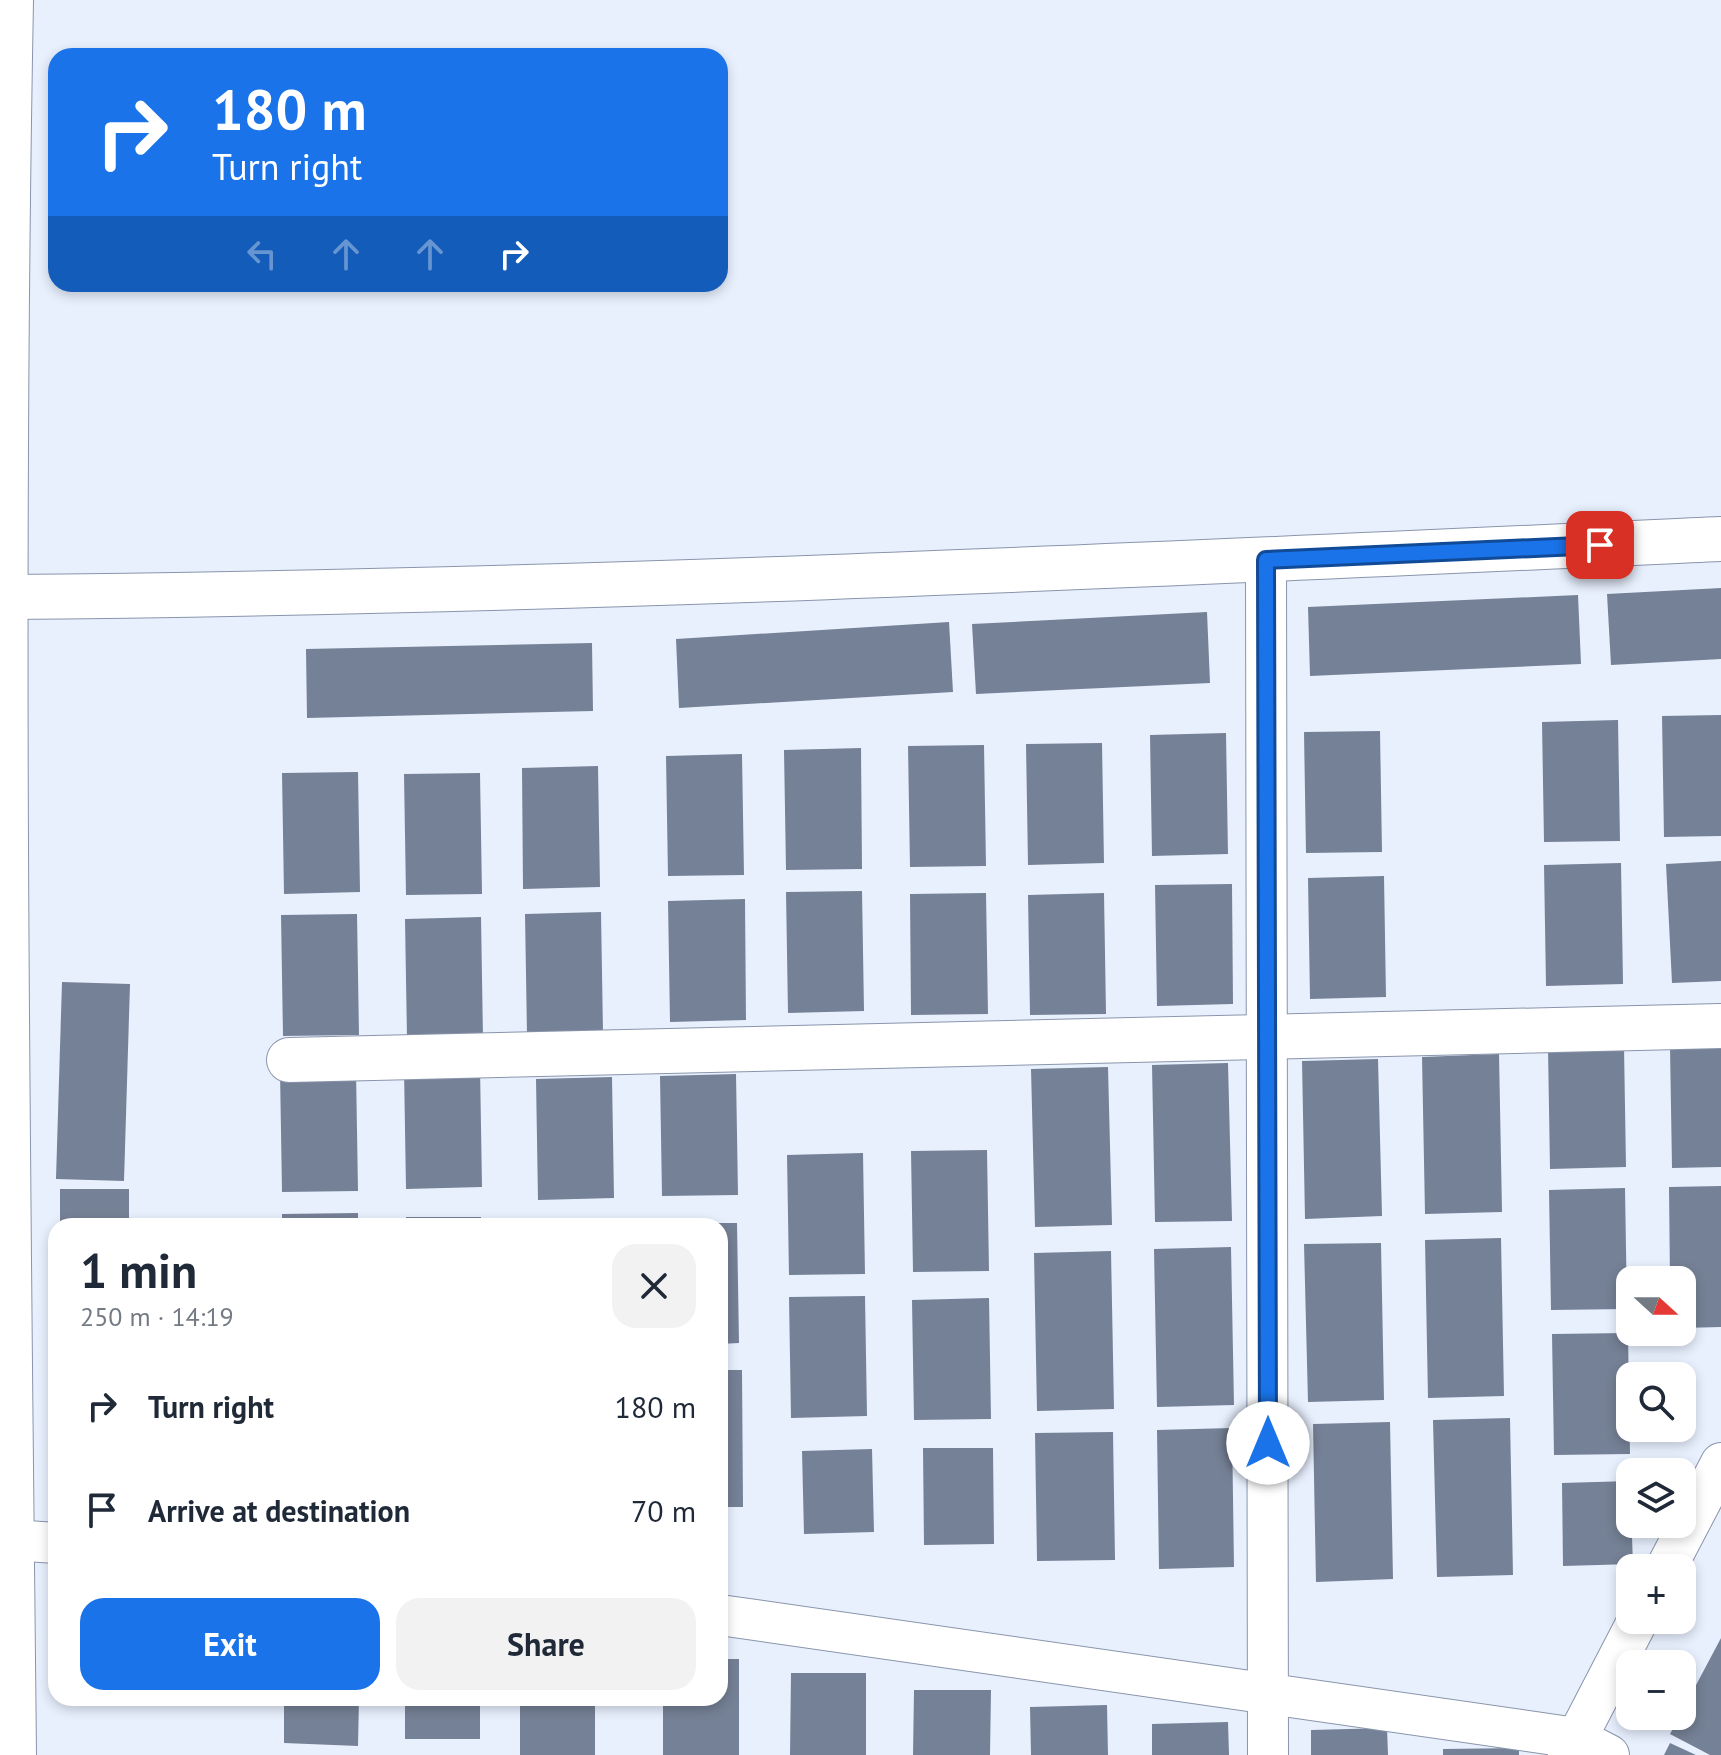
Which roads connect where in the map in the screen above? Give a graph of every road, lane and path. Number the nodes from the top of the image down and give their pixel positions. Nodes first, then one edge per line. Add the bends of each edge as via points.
1 (11, 0) edge
2 (1721, 539) edge
3 (1266, 560) junction
4 (3, 597) junction
5 (1721, 1026) edge
6 (1265, 1037) junction
7 (289, 1060) dead end
8 (1721, 1463) edge
9 (12, 1540) junction
10 (48, 1542) edge
11 (1673, 1554) edge
12 (728, 1616) edge
13 (1632, 1634) edge
14 (1269, 1694) junction
15 (1584, 1749) edge
16 (14, 1755) edge
17 (1268, 1755) edge

1 - 4 street
2 - 3 street
3 - 4 street via 281,594
3 - 6 street
4 - 9 street
5 - 6 street
6 - 7 street
6 - 14 street
8 - 11 street
9 - 10 street
9 - 16 street
12 - 14 street
13 - 15 street
14 - 15 street
14 - 17 street

